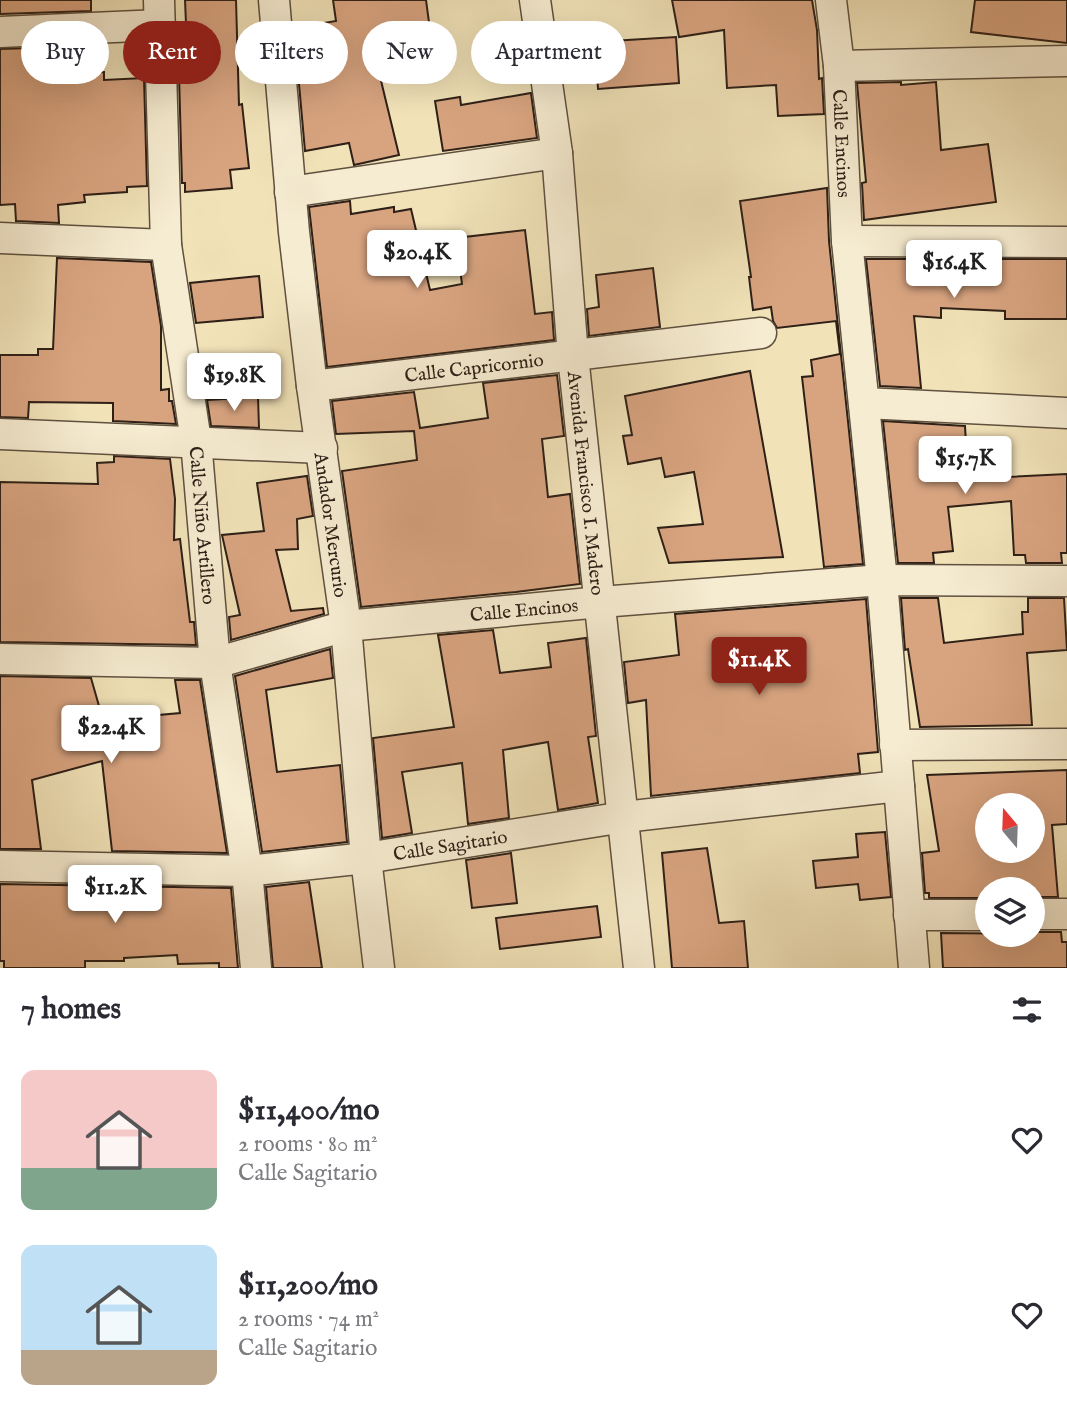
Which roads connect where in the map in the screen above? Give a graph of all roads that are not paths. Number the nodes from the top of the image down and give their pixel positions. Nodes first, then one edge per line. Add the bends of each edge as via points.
1 (274, 0) edge
2 (535, 0) edge
3 (831, 0) edge
4 (159, 13) edge
5 (0, 32) edge
6 (1067, 61) edge
7 (839, 66) junction
8 (558, 153) junction
9 (290, 192) junction
10 (0, 238) edge
11 (847, 241) junction
12 (1067, 242) edge
13 (166, 245) junction
14 (761, 333) dead end
15 (573, 356) junction
16 (312, 386) junction
17 (864, 403) junction
18 (1067, 412) edge
19 (0, 434) edge
20 (196, 441) junction
21 (323, 448) junction
22 (882, 580) junction
23 (1067, 581) edge
24 (601, 602) junction
25 (346, 626) junction
26 (0, 659) edge
27 (215, 663) junction
28 (1067, 744) edge
29 (895, 745) junction
30 (899, 786) junction
31 (624, 817) junction
32 (366, 858) junction
33 (0, 866) edge
34 (247, 871) junction
35 (1045, 914) edge
36 (1067, 914) edge
37 (909, 915) junction
38 (975, 915) edge
39 (256, 968) edge
40 (379, 968) edge
41 (639, 968) edge
42 (914, 968) edge

1 - 9 street, Andador Mercurio
2 - 8 street, Avenida Francisco I. Madero
3 - 7 street, Calle Encinos
4 - 5 street
4 - 13 street, Calle Niño Artillero
6 - 7 street
7 - 11 street, Calle Encinos
8 - 9 street
8 - 15 street, Avenida Francisco I. Madero
9 - 16 street, Andador Mercurio
10 - 13 street
11 - 12 street
11 - 17 street, Calle Encinos
13 - 20 street, Calle Niño Artillero
14 - 15 street, Calle Capricornio
15 - 16 street, Calle Capricornio
15 - 24 street, Avenida Francisco I. Madero
16 - 21 street, Andador Mercurio
17 - 18 street
17 - 22 street, Calle Encinos
19 - 20 street
20 - 21 street
20 - 27 street, Calle Niño Artillero
21 - 25 street, Andador Mercurio
22 - 23 street, Calle Encinos
22 - 24 street, Calle Encinos
22 - 29 street, Calle Encinos
24 - 25 street, Calle Encinos
24 - 31 street, Avenida Francisco I. Madero
25 - 27 street, Calle Encinos
25 - 32 street, Andador Mercurio
26 - 27 street, Calle Encinos
27 - 34 street, Calle Niño Artillero
28 - 29 street
29 - 30 street, Calle Encinos
30 - 31 street, Calle Sagitario
30 - 37 street, Calle Encinos
31 - 32 street, Calle Sagitario
31 - 41 street, Avenida Francisco I. Madero
32 - 34 street, Calle Sagitario
32 - 40 street, Andador Mercurio
33 - 34 street, Calle Sagitario
34 - 39 street, Calle Niño Artillero
35 - 36 street
37 - 38 street
37 - 42 street, Calle Encinos

